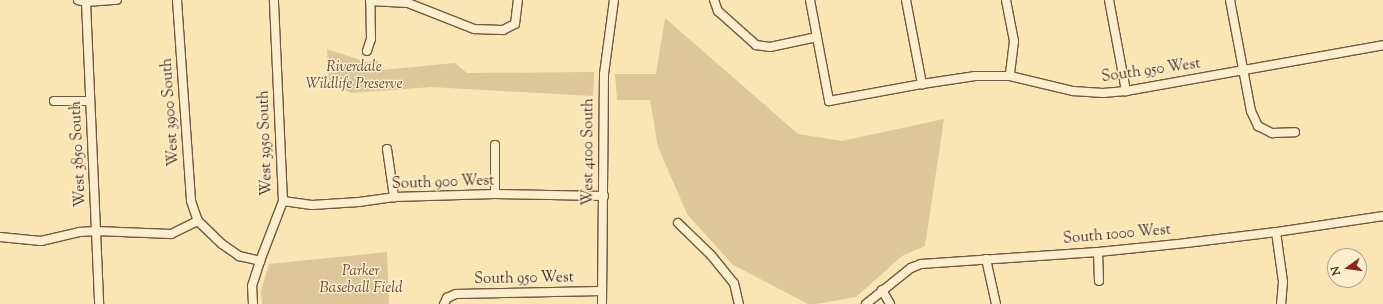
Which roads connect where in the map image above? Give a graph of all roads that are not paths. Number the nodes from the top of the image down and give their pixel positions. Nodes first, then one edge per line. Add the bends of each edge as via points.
1 (117, 0) edge
2 (177, 0) edge
3 (274, 0) edge
4 (370, 0) edge
5 (518, 0) edge
6 (614, 0) edge
7 (714, 0) edge
8 (810, 0) edge
9 (906, 0) edge
10 (1006, 0) edge
11 (1109, 0) edge
12 (1230, 0) edge
13 (82, 1) edge
14 (817, 36) junction
15 (1383, 45) edge
16 (367, 51) dead end
17 (1243, 70) junction
18 (1010, 76) junction
19 (922, 84) junction
20 (1126, 91) junction
21 (54, 101) dead end
22 (90, 101) junction
23 (1295, 132) dead end
24 (495, 144) dead end
25 (387, 149) dead end
26 (495, 194) junction
27 (604, 196) junction
28 (394, 197) junction
29 (283, 202) junction
30 (1383, 216) edge
31 (198, 221) junction
32 (678, 223) dead end
33 (96, 231) junction
34 (1276, 232) junction
35 (0, 237) edge
36 (1098, 252) junction
37 (986, 259) junction
38 (260, 261) junction
39 (1099, 281) dead end
40 (882, 290) junction
41 (602, 291) junction
42 (445, 301) edge
43 (99, 304) edge
44 (253, 304) edge
45 (602, 304) edge
46 (739, 304) edge
47 (866, 304) edge
48 (890, 304) edge
49 (996, 304) edge
50 (1282, 304) edge

1 - 13 street
2 - 31 street, West 3900 South via 191,201
3 - 29 street, West 3950 South
4 - 5 street via 408,3 474,29 503,30 515,24
4 - 16 street via 371,40
6 - 27 street, West 4100 South via 604,74
7 - 14 street via 718,11 756,45 770,47
8 - 14 street
9 - 19 street
10 - 18 street via 1014,41
11 - 20 street
12 - 17 street
13 - 22 street, West 3850 South
14 - 19 street, South 950 West via 830,101
15 - 17 street, South 950 West
17 - 20 street, South 950 West
17 - 23 street via 1251,111 1258,126 1272,133
18 - 19 street, South 950 West via 975,76
18 - 20 street, South 950 West via 1073,92
21 - 22 street
22 - 33 street, West 3850 South
24 - 26 street
25 - 28 street
26 - 27 street, South 900 West
26 - 28 street, South 900 West
27 - 41 street, West 4100 South
28 - 29 street, South 900 West via 312,206
29 - 38 street, West 3950 South
30 - 34 street, South 1000 West
31 - 33 street via 171,234
31 - 38 street via 239,256
32 - 46 street via 711,255 734,283
33 - 35 street via 79,232 41,241
33 - 43 street, West 3850 South
34 - 36 street, South 1000 West
34 - 50 street via 1284,282
36 - 37 street, South 1000 West
36 - 39 street
37 - 40 street, South 1000 West via 921,264 911,268
37 - 49 street
38 - 44 street, West 3950 South via 252,286
40 - 47 street, South 1000 West
40 - 48 street
41 - 42 street, South 950 West via 456,294
41 - 45 street, West 4100 South

